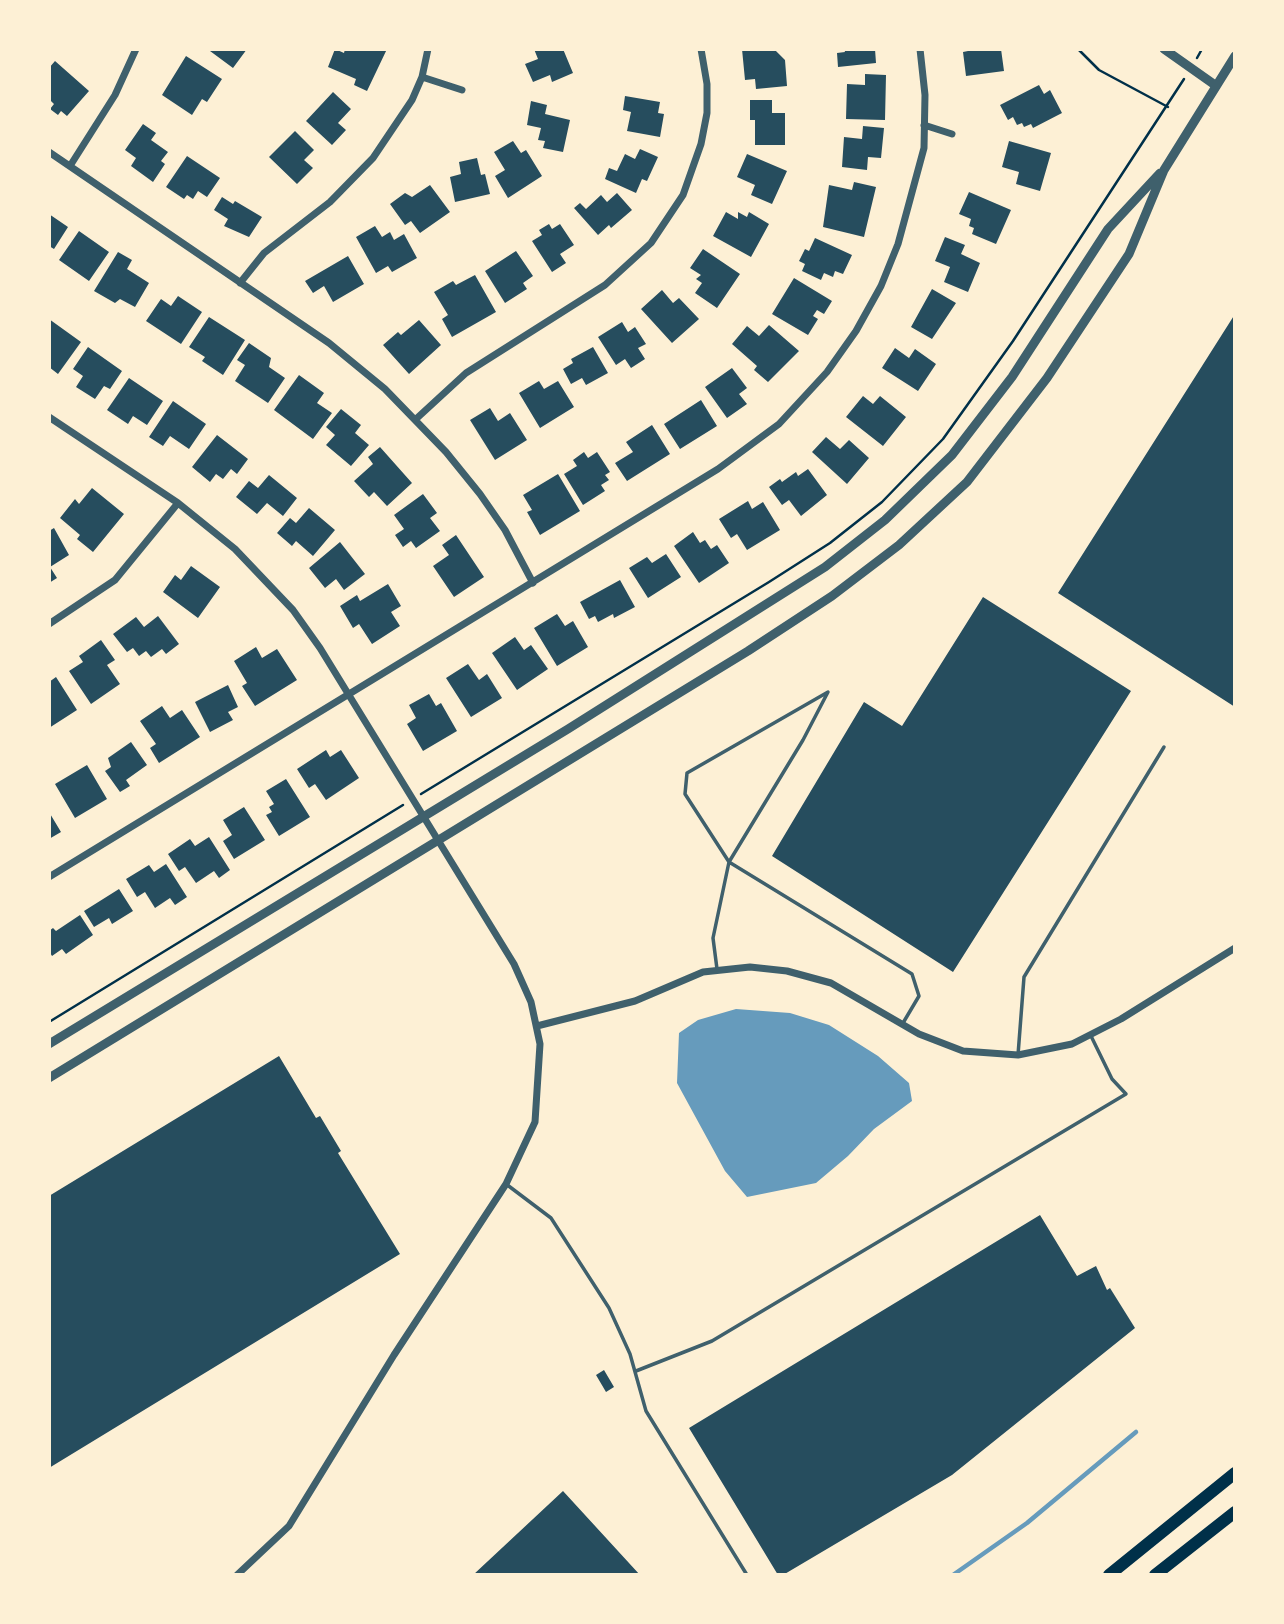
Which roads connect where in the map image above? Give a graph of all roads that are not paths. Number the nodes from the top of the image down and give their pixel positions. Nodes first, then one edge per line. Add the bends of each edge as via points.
1 (136, 49) edge
2 (428, 49) edge
3 (701, 49) edge
4 (920, 49) edge
5 (1164, 49) edge
6 (1235, 56) edge
7 (422, 78) junction
8 (1215, 85) junction
9 (461, 90) dead end
10 (924, 125) junction
11 (952, 134) dead end
12 (49, 152) edge
13 (70, 166) junction
14 (1164, 170) junction
15 (240, 283) junction
16 (49, 417) edge
17 (416, 419) junction
18 (178, 503) junction
19 (533, 583) junction
20 (49, 624) edge
21 (348, 697) junction
22 (1164, 747) dead end
23 (423, 814) junction
24 (439, 840) junction
25 (729, 862) junction
26 (49, 877) edge
27 (1235, 948) edge
28 (717, 971) junction
29 (903, 1023) junction
30 (537, 1026) junction
31 (1091, 1034) junction
32 (49, 1044) edge
33 (1018, 1055) junction
34 (49, 1078) edge
35 (506, 1184) junction
36 (636, 1371) junction
37 (1235, 1473) edge
38 (1235, 1512) edge
39 (237, 1575) edge
40 (747, 1575) edge
41 (1109, 1575) edge
42 (1155, 1575) edge

1 - 13 street via 115,95
2 - 7 street
3 - 17 street via 707,93 701,144 683,195 651,243 605,285 466,373
4 - 10 street
5 - 8 street
6 - 8 street
7 - 9 street
7 - 15 street via 395,128 356,178 264,253
8 - 14 street
10 - 11 street
10 - 19 street via 923,148 898,244 881,286 827,372 752,446
12 - 13 street
13 - 15 street
14 - 23 street via 1108,229 976,426 885,520 770,604
14 - 24 street via 1129,254 1017,420 944,506 832,596
15 - 17 street via 352,360
16 - 18 street
17 - 19 street via 480,494
18 - 20 street via 116,580
18 - 21 street via 235,549 276,591 309,632
19 - 21 street
21 - 23 street
21 - 26 street
22 - 33 lane via 1024,977
23 - 24 street
23 - 32 street
24 - 30 street via 514,964
24 - 34 street
25 - 25 lane via 685,794 688,773 828,692
25 - 28 lane via 713,938
25 - 29 lane via 912,974 919,996
27 - 31 street
28 - 29 street via 750,967 831,983
28 - 30 street via 704,972 635,1002
29 - 33 street via 963,1051
30 - 35 street via 536,1122
31 - 33 street via 1072,1044
31 - 36 lane via 1112,1079 1126,1094 712,1341
35 - 36 lane via 551,1218 566,1237 609,1308
35 - 39 street via 289,1527
36 - 40 lane via 646,1411
37 - 41 highway
38 - 42 highway

